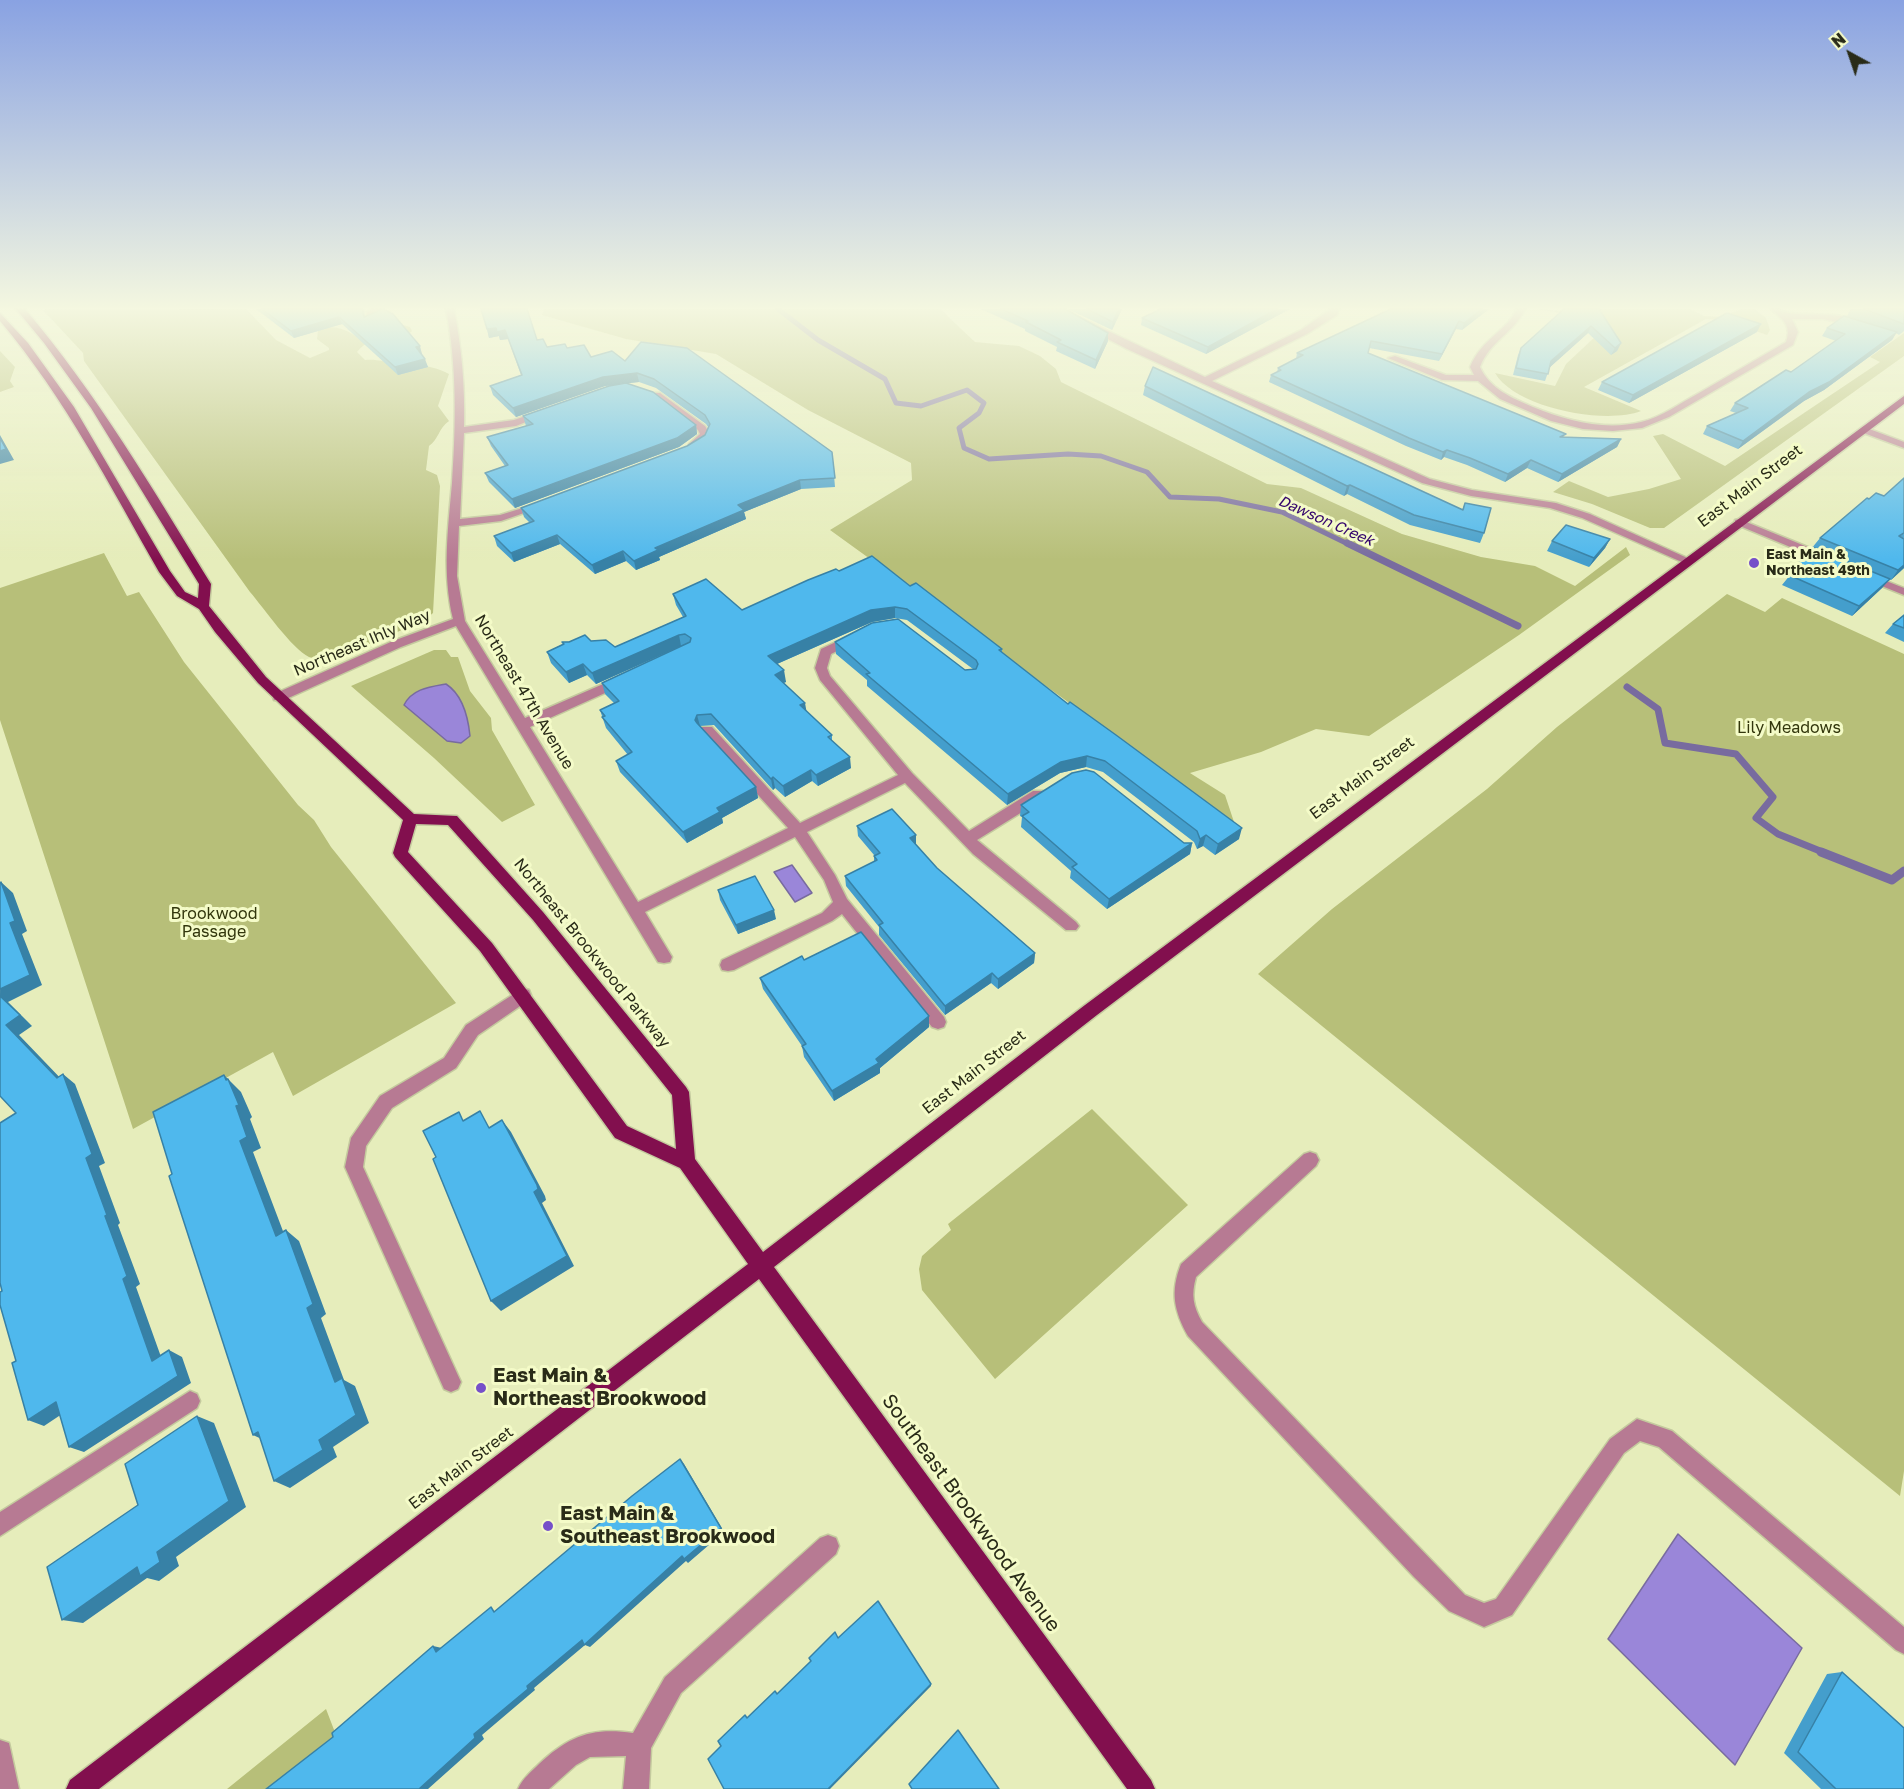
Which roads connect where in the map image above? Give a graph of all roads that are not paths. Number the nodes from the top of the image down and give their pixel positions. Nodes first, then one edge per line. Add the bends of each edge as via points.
1 (60, 392) edge
2 (86, 392) edge
3 (461, 392) edge
4 (651, 392) edge
5 (1230, 392) edge
6 (1497, 392) edge
7 (1705, 392) edge
8 (1904, 399) edge
9 (557, 408) edge
10 (1864, 430) junction
11 (460, 431) junction
12 (1904, 445) edge
13 (684, 451) edge
14 (549, 502) edge
15 (1739, 522) junction
16 (454, 523) junction
17 (1688, 561) junction
18 (1904, 592) edge
19 (203, 606) junction
20 (459, 621) junction
21 (864, 633) edge
22 (631, 676) edge
23 (279, 697) junction
24 (522, 725) junction
25 (707, 730) edge
26 (907, 776) junction
27 (1046, 790) edge
28 (411, 819) junction
29 (798, 830) junction
30 (967, 839) junction
31 (841, 902) junction
32 (635, 910) junction
33 (1071, 926) dead end
34 (664, 957) dead end
35 (728, 965) dead end
36 (523, 995) junction
37 (939, 1022) dead end
38 (1310, 1160) dead end
39 (686, 1162) junction
40 (761, 1265) junction
41 (451, 1382) dead end
42 (190, 1401) dead end
43 (0, 1525) edge
44 (828, 1546) dead end
45 (1904, 1642) edge
46 (639, 1746) junction
47 (0, 1752) edge
48 (6, 1789) edge
49 (79, 1789) edge
50 (531, 1789) edge
51 (636, 1789) edge
52 (1142, 1789) edge

1 - 19 main road via 165,572 181,594
2 - 19 main road via 205,584
3 - 11 street, Northeast 47th Avenue
4 - 13 street via 702,428 704,437
5 - 17 street via 1426,481 1471,493 1552,505
6 - 7 street via 1567,423 1605,428 1641,425
8 - 10 main road, East Main Street
9 - 11 street via 516,423
10 - 12 street
10 - 15 main road, East Main Street
11 - 16 street, Northeast 47th Avenue
14 - 16 street via 517,514
15 - 17 main road, East Main Street
15 - 18 street
16 - 20 street, Northeast 47th Avenue via 452,584
17 - 40 main road, East Main Street via 1091,1010
19 - 23 main road
20 - 23 street, Northeast Ihly Way
20 - 24 street, Northeast 47th Avenue
21 - 26 street via 825,652 821,668 824,677
22 - 24 street
23 - 28 main road
24 - 32 street, Northeast 47th Avenue
25 - 29 street
26 - 29 street
26 - 30 street
27 - 30 street
28 - 36 main road via 400,853 486,947
28 - 39 main road, Northeast Brookwood Parkway via 452,820 608,1001 680,1092
29 - 31 street
29 - 32 street
30 - 33 street
31 - 35 street via 827,917
31 - 37 street
32 - 34 street, Northeast 47th Avenue
36 - 39 main road via 621,1132
36 - 41 street via 472,1030 450,1063 386,1102 357,1144 354,1156 354,1167
38 - 45 street via 1188,1271 1181,1296 1186,1313 1195,1329 1457,1603 1484,1615 1504,1606 1617,1446 1637,1430 1665,1438
39 - 40 main road
40 - 49 main road, East Main Street
40 - 52 main road, Southeast Brookwood Avenue
42 - 43 street
44 - 46 street via 673,1685
46 - 50 street via 612,1741 586,1744
46 - 51 street
47 - 48 street

